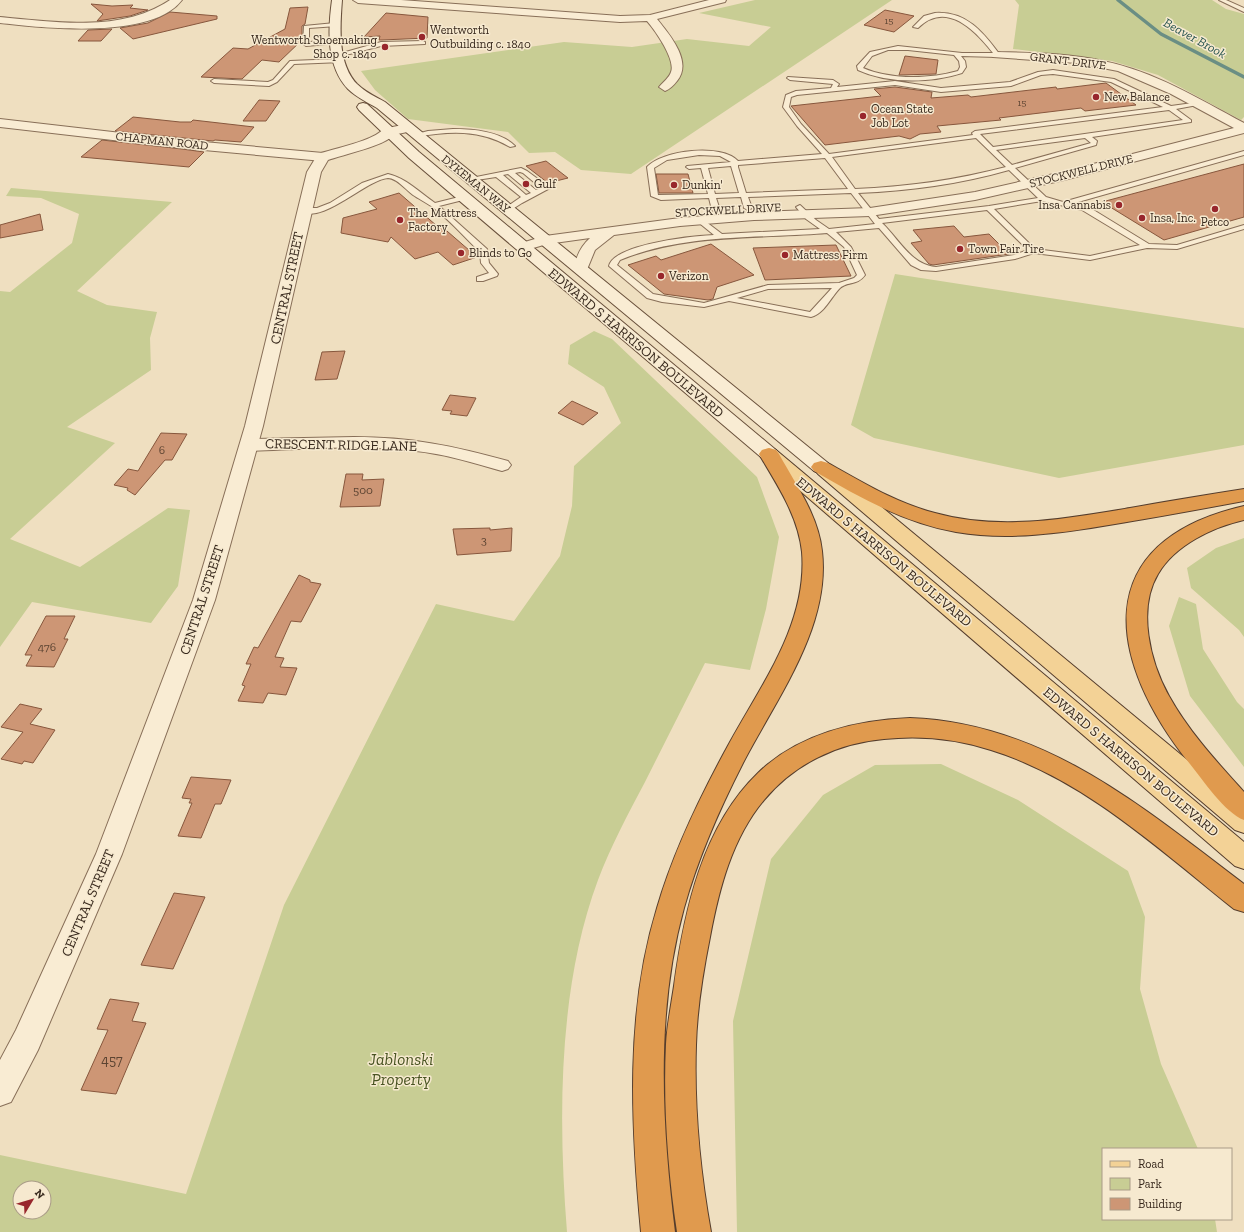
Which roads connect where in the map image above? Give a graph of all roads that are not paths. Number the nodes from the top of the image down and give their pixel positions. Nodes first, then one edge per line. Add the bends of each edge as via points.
1 (177, 0) edge
2 (336, 0) edge
3 (358, 0) edge
4 (721, 0) edge
5 (1222, 0) edge
6 (1244, 10) edge
7 (650, 18) junction
8 (0, 20) edge
9 (335, 25) junction
10 (916, 27) dead end
11 (336, 42) junction
12 (423, 43) dead end
13 (956, 54) junction
14 (997, 55) junction
15 (339, 58) junction
16 (790, 78) dead end
17 (214, 81) dead end
18 (665, 87) dead end
19 (354, 88) junction
20 (833, 89) junction
21 (1200, 104) junction
22 (1170, 108) junction
23 (0, 123) edge
24 (1244, 128) edge
25 (412, 131) junction
26 (388, 132) junction
27 (977, 136) junction
28 (1088, 136) junction
29 (512, 146) dead end
30 (990, 149) junction
31 (1244, 153) edge
32 (827, 156) junction
33 (323, 157) junction
34 (735, 162) junction
35 (704, 166) junction
36 (689, 167) dead end
37 (1011, 168) junction
38 (509, 172) junction
39 (497, 174) junction
40 (470, 179) junction
41 (1029, 184) junction
42 (852, 191) junction
43 (536, 193) junction
44 (464, 197) junction
45 (526, 198) junction
46 (1043, 198) junction
47 (746, 202) junction
48 (714, 203) junction
49 (1059, 204) junction
50 (434, 205) junction
51 (989, 208) junction
52 (304, 210) junction
53 (508, 210) junction
54 (802, 211) junction
55 (873, 216) junction
56 (701, 220) junction
57 (1244, 227) edge
58 (609, 232) junction
59 (829, 232) junction
60 (721, 237) junction
61 (545, 240) junction
62 (1147, 246) junction
63 (523, 247) junction
64 (1033, 251) junction
65 (582, 269) junction
66 (480, 279) dead end
67 (839, 285) junction
68 (727, 299) junction
69 (249, 445) junction
70 (769, 454) junction
71 (502, 465) dead end
72 (821, 467) junction
73 (1244, 494) edge
74 (1244, 513) edge
75 (1244, 809) edge
76 (1244, 822) edge
77 (1244, 858) edge
78 (1244, 900) edge
79 (0, 1091) edge
80 (658, 1232) edge
81 (694, 1232) edge

1 - 8 street via 154,14 130,22 86,25
2 - 9 main road
3 - 7 street via 600,18
4 - 7 street
5 - 6 lane
7 - 18 street via 676,58 678,66 676,74
9 - 11 main road
9 - 11 lane via 306,27 306,44
10 - 14 lane via 931,15 965,20
11 - 15 main road
12 - 15 lane via 381,44
13 - 13 lane via 907,48 880,50 866,58 860,70 871,74 942,77 960,72 963,67 962,61
13 - 14 lane
14 - 21 street, GRANT DRIVE via 1102,64 1141,75
15 - 17 lane via 292,62 269,84
15 - 19 main road via 346,78
16 - 20 lane via 833,82 836,84
19 - 25 main road via 381,105
19 - 26 main road via 364,108
20 - 22 lane via 895,83 942,90 1011,84 1040,73 1053,72 1106,78
20 - 32 lane via 788,96 787,108
21 - 22 lane
21 - 24 street, GRANT DRIVE
22 - 27 lane via 978,132 975,134
22 - 28 lane via 1189,121
23 - 33 street, CHAPMAN ROAD via 175,144
24 - 41 street, STOCKWELL DRIVE
25 - 26 main road
25 - 29 lane via 476,132 502,138
25 - 40 main road, DYKEMAN WAY
26 - 33 main road via 377,141
26 - 44 main road, DYKEMAN WAY
27 - 30 lane
27 - 32 lane
28 - 30 lane
28 - 37 lane via 1094,144
30 - 37 lane
31 - 49 lane
32 - 34 lane
32 - 42 lane
33 - 52 main road, CENTRAL STREET via 314,172
34 - 35 lane
34 - 47 lane via 734,169
34 - 48 lane via 723,154 675,155 653,163 644,179 652,198 663,200 691,197
35 - 36 lane
35 - 48 lane
37 - 41 lane
37 - 42 lane via 973,178 926,185
38 - 39 lane
38 - 43 lane
38 - 43 lane via 524,171 546,188
39 - 40 lane
39 - 45 lane
40 - 53 main road, DYKEMAN WAY
41 - 46 lane
41 - 55 street, STOCKWELL DRIVE via 975,196 915,204
42 - 47 lane
42 - 55 lane
43 - 45 lane
44 - 50 lane
44 - 63 main road, DYKEMAN WAY
45 - 53 lane
46 - 49 lane
46 - 51 lane
47 - 48 street, STOCKWELL DRIVE
47 - 54 street, STOCKWELL DRIVE
48 - 61 street, STOCKWELL DRIVE via 568,228
49 - 62 lane via 1084,208
50 - 52 lane via 397,178 388,176 364,184 333,205 318,210
50 - 66 lane via 484,251 485,263 494,274
51 - 55 lane
51 - 64 lane
52 - 69 main road, CENTRAL STREET via 278,330
53 - 61 main road, DYKEMAN WAY
54 - 55 street, STOCKWELL DRIVE
54 - 56 street, STOCKWELL DRIVE
54 - 59 lane
55 - 59 lane
55 - 64 lane via 914,263 924,268 936,269 1015,257
56 - 58 street, STOCKWELL DRIVE
56 - 60 lane
57 - 62 lane via 1177,247
58 - 61 street, STOCKWELL DRIVE
58 - 65 street, STOCKWELL DRIVE via 588,247
59 - 60 lane
59 - 67 lane via 844,243 861,275 857,280
60 - 68 lane via 668,241 621,257 614,261 613,266 654,297 704,305
61 - 63 street, STOCKWELL DRIVE
61 - 65 main road, EDWARD S HARRISON BOULEVARD
62 - 64 lane via 1090,258
63 - 70 main road, EDWARD S HARRISON BOULEVARD
65 - 72 main road, EDWARD S HARRISON BOULEVARD
67 - 68 lane via 768,287
67 - 68 lane via 811,315
69 - 71 street, CRESCENT RIDGE LANE via 415,445 446,450
69 - 79 main road, CENTRAL STREET via 204,600 127,807 53,983
70 - 77 main road, EDWARD S HARRISON BOULEVARD
70 - 80 highway via 798,505 809,534 812,564 810,599 801,633 718,786 673,897 658,963 650,1051 649,1119
72 - 73 highway via 902,510 952,525 994,530 1058,527
72 - 76 main road, EDWARD S HARRISON BOULEVARD
74 - 75 highway via 1219,519 1187,534 1155,561 1144,578 1137,608 1136,630 1151,683 1166,711 1201,761
78 - 81 highway via 1108,797 1070,774 1010,747 950,731 887,728 842,736 820,744 797,757 771,777 743,809 731,829 709,883 699,921 681,1043 682,1122

